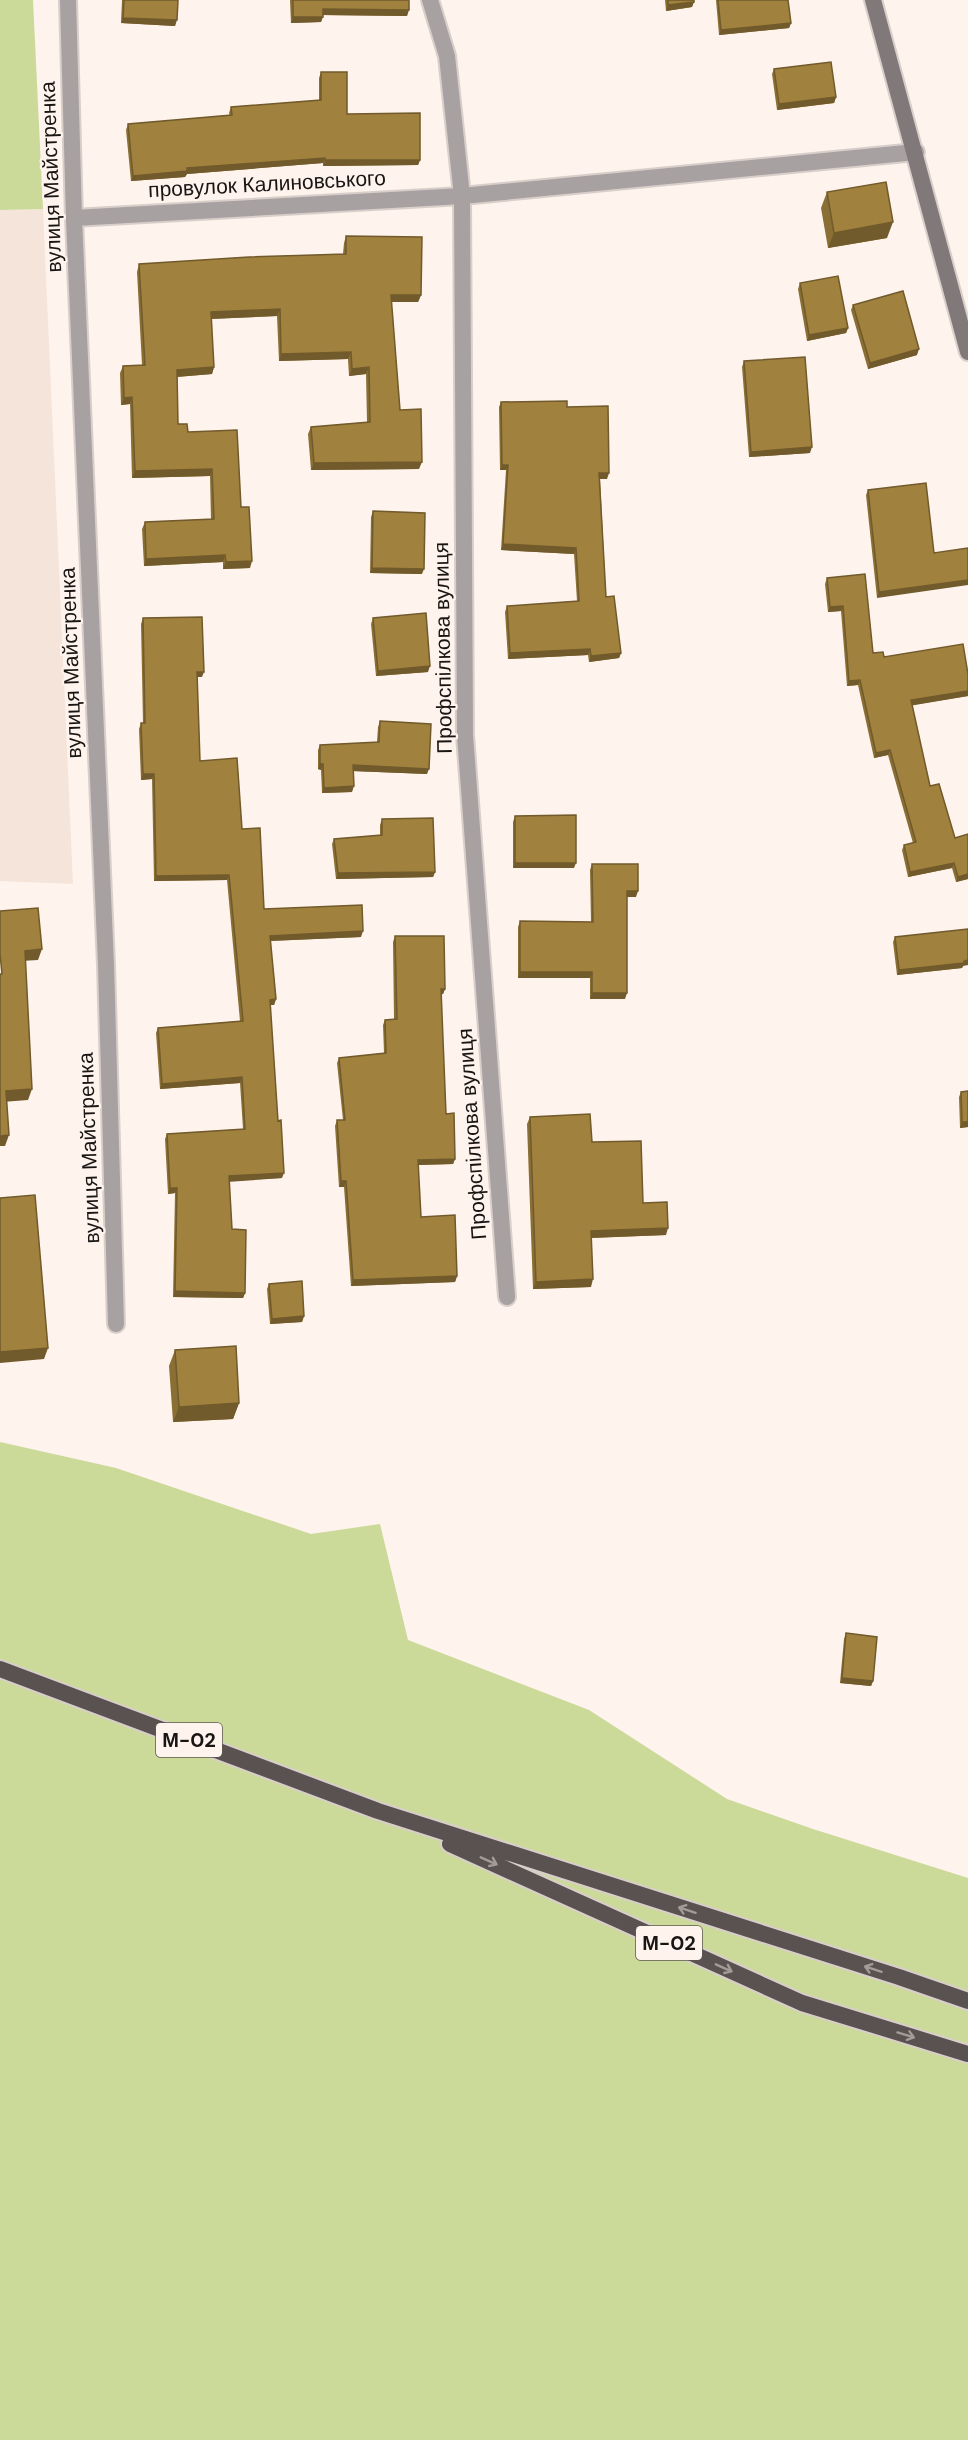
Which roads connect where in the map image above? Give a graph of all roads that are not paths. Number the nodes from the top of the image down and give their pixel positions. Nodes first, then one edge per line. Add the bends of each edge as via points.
1 (68, 0) edge
2 (430, 0) edge
3 (873, 0) edge
4 (916, 152) junction
5 (462, 196) junction
6 (74, 218) junction
7 (968, 352) edge
8 (507, 1297) dead end
9 (116, 1324) dead end
10 (0, 1669) edge
11 (378, 1811) junction
12 (968, 2001) edge
13 (968, 2054) edge

1 - 6 street, вулиця Майстренка
2 - 5 street, Профспілкова вулиця via 447,56
3 - 4 main road
4 - 5 street, провулок Калиновського
4 - 7 main road
5 - 6 street, провулок Калиновського
5 - 8 street, Профспілкова вулиця via 465,735
6 - 9 street, вулиця Майстренка via 106,964
10 - 11 highway, М-02
12 -> 11 highway, М-02
11 -> 13 highway, М-02 via 802,2003

